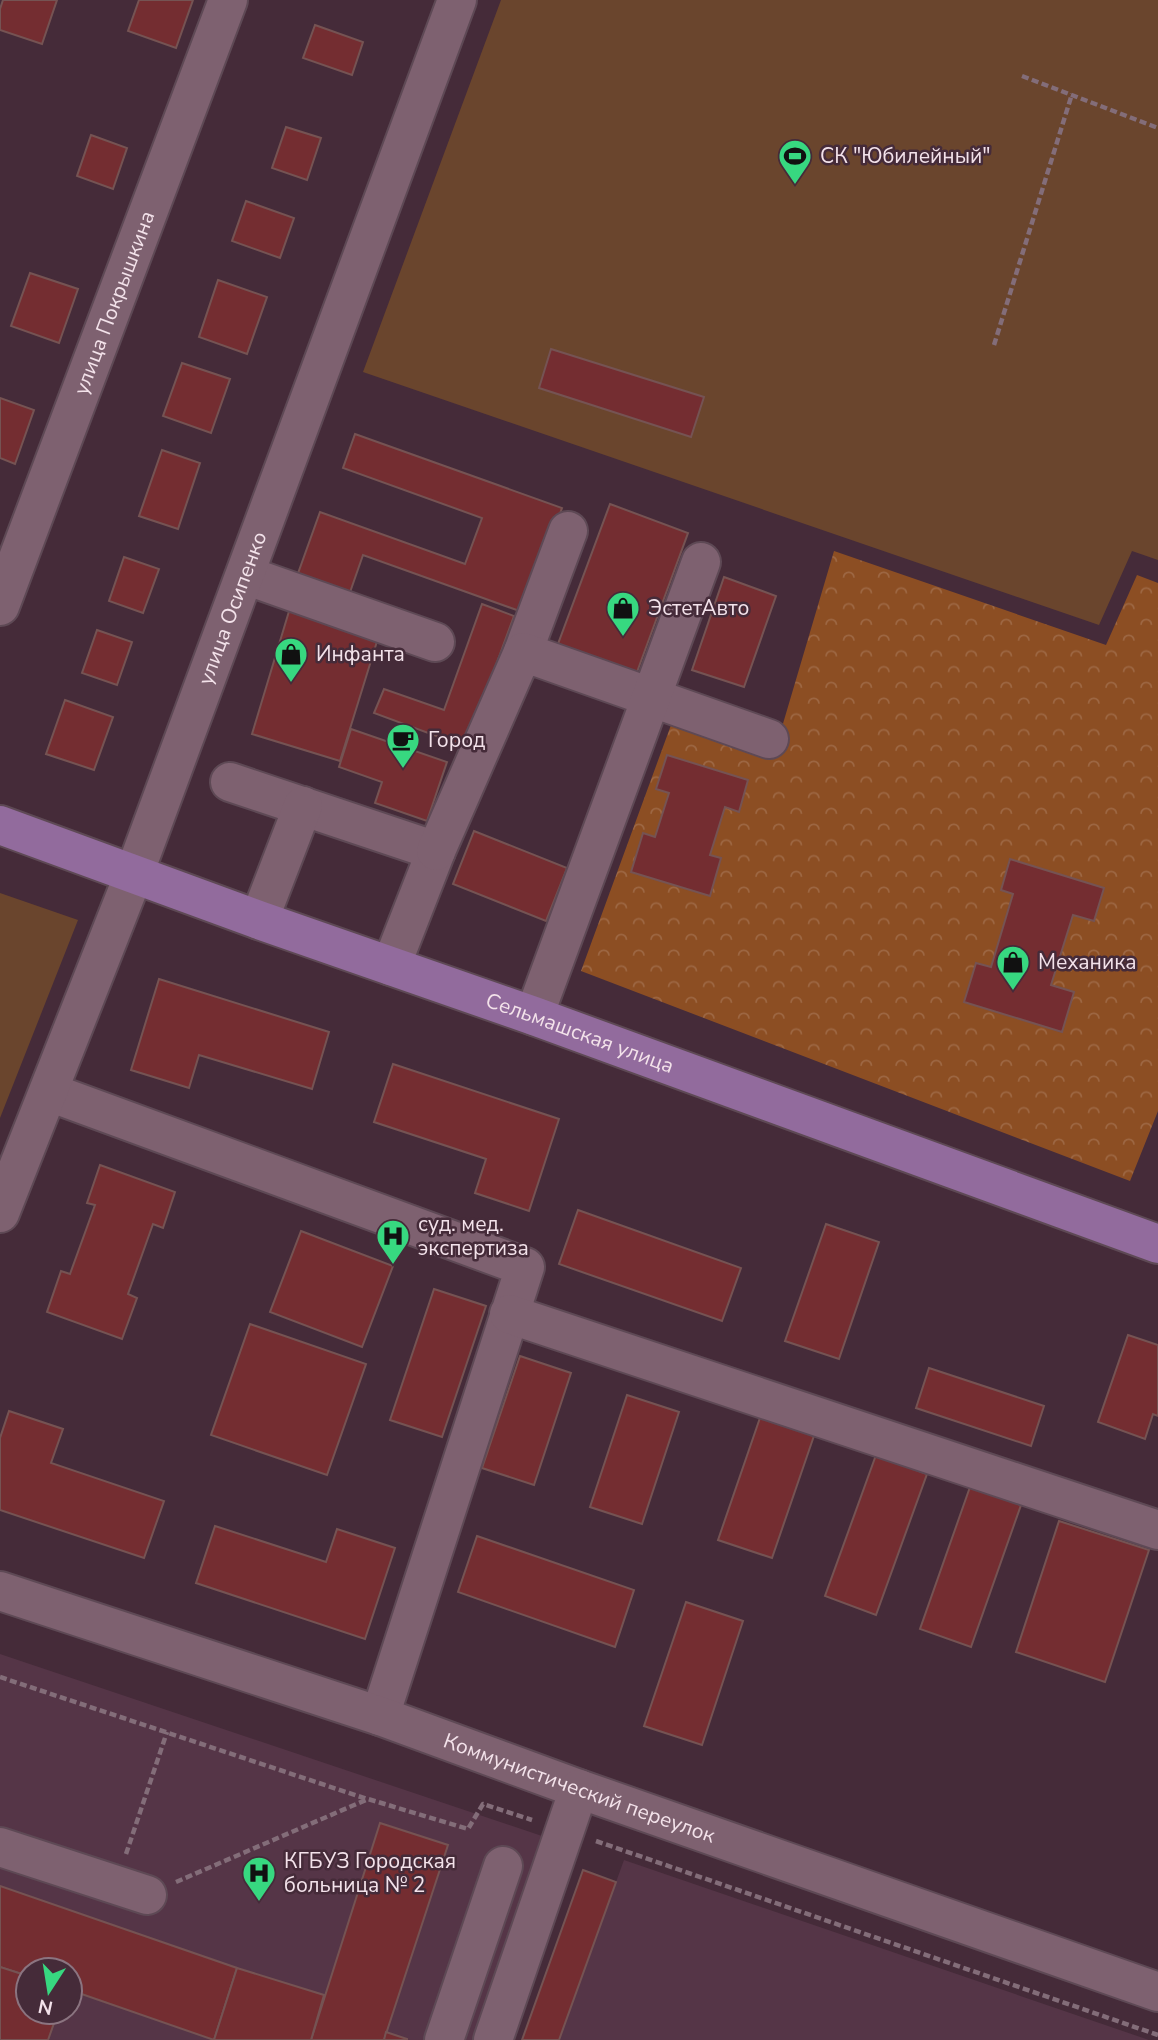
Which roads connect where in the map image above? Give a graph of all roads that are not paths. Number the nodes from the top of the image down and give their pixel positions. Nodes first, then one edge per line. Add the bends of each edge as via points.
1 (228, 0) edge
2 (457, 0) edge
3 (568, 531) dead end
4 (701, 562) dead end
5 (245, 575) junction
6 (0, 606) edge
7 (435, 642) dead end
8 (523, 652) junction
9 (651, 698) junction
10 (769, 739) dead end
11 (230, 782) dead end
12 (303, 806) junction
13 (0, 825) edge
14 (436, 851) junction
15 (134, 874) junction
16 (259, 920) junction
17 (391, 966) junction
18 (534, 1016) junction
19 (48, 1092) junction
20 (0, 1213) edge
21 (1158, 1244) edge
22 (509, 1314) junction
23 (1158, 1530) edge
24 (0, 1591) edge
25 (380, 1716) junction
26 (579, 1789) junction
27 (0, 1847) edge
28 (503, 1866) dead end
29 (131, 1890) road end
30 (1158, 1992) edge
31 (444, 2040) edge
32 (493, 2040) edge

1 - 6 street, улица Покрышкина
2 - 5 street, улица Осипенко
3 - 8 street
4 - 9 street
5 - 7 street
5 - 15 street, улица Осипенко
8 - 9 street
8 - 14 street
9 - 10 street
9 - 18 street
11 - 12 street
12 - 14 street
12 - 16 street
13 - 15 main road, Сельмашская улица
14 - 17 street
15 - 16 main road, Сельмашская улица
15 - 19 street, улица Осипенко
16 - 17 main road, Сельмашская улица
17 - 18 main road, Сельмашская улица
18 - 21 main road, Сельмашская улица
19 - 20 street, улица Осипенко
19 - 22 street via 524,1267
22 - 23 street
22 - 25 street
24 - 25 street, Коммунистический переулок
25 - 26 street, Коммунистический переулок
26 - 30 street, Коммунистический переулок
26 - 32 street
27 - 29 street
28 - 31 street

